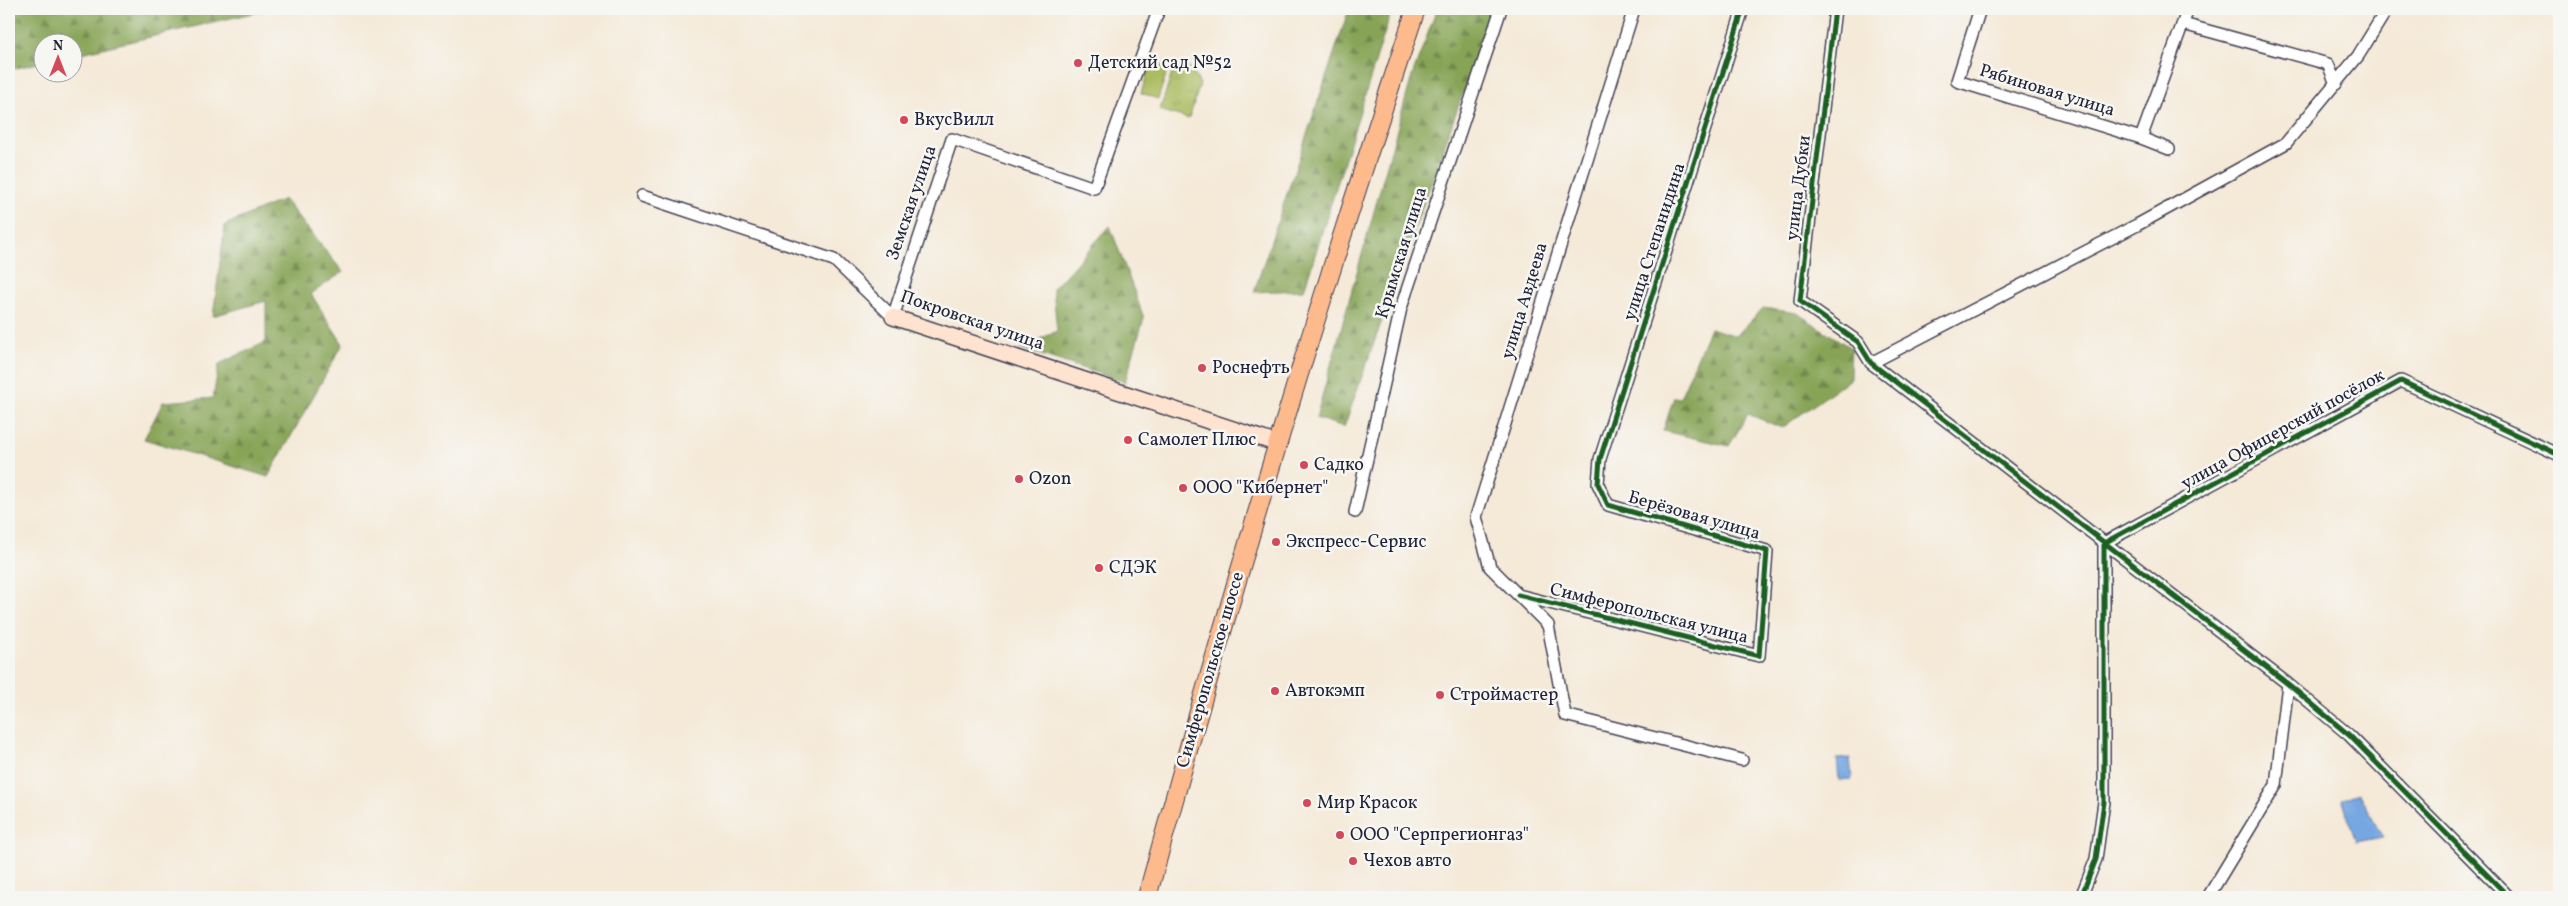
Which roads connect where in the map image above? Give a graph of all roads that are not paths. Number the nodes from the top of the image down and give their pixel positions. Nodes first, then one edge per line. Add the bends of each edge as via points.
1 (1159, 9) edge
2 (1416, 9) edge
3 (1501, 9) edge
4 (1634, 9) edge
5 (1743, 9) edge
6 (1835, 9) edge
7 (1980, 9) edge
8 (2188, 9) edge
9 (2387, 9) edge
10 (2183, 24) junction
11 (2336, 84) junction
12 (2141, 138) junction
13 (2169, 149) dead end
14 (642, 196) dead end
15 (892, 317) junction
16 (1871, 363) junction
17 (1278, 444) junction
18 (2559, 455) edge
19 (1598, 484) joint
20 (1355, 512) dead end
21 (2104, 543) junction
22 (1767, 551) joint
23 (1518, 595) junction
24 (2288, 684) junction
25 (1742, 760) dead end
26 (1147, 897) edge
27 (2081, 897) edge
28 (2208, 897) edge
29 (2509, 897) edge

1 - 15 street, Земская улица via 1094,188 952,139
2 - 17 main road, Симферопольское шоссе
3 - 20 street, Крымская улица via 1401,308
4 - 23 street, улица Авдеева via 1476,517 1490,567
5 - 19 street, улица Степанидина via 1600,459
6 - 16 street, улица Дубки via 1800,301 1858,342
7 - 12 street, Рябиновая улица via 1957,81
8 - 10 street
9 - 11 street
10 - 11 street via 2328,64
10 - 12 street
11 - 16 street via 2286,143 2130,229
12 - 13 street, Рябиновая улица
14 - 15 street, Покровская улица via 834,260
15 - 17 street, Покровская улица
16 - 21 street
17 - 26 main road, Симферопольское шоссе
18 - 21 street, улица Офицерский посёлок via 2402,381
19 - 22 street, Берёзовая улица via 1608,505
21 - 24 street
21 - 27 street via 2104,802 2096,859
22 - 23 street, Симферопольская улица via 1759,656
23 - 25 street, улица Авдеева via 1548,625 1565,715
24 - 28 street via 2276,785
24 - 29 street via 2349,735

